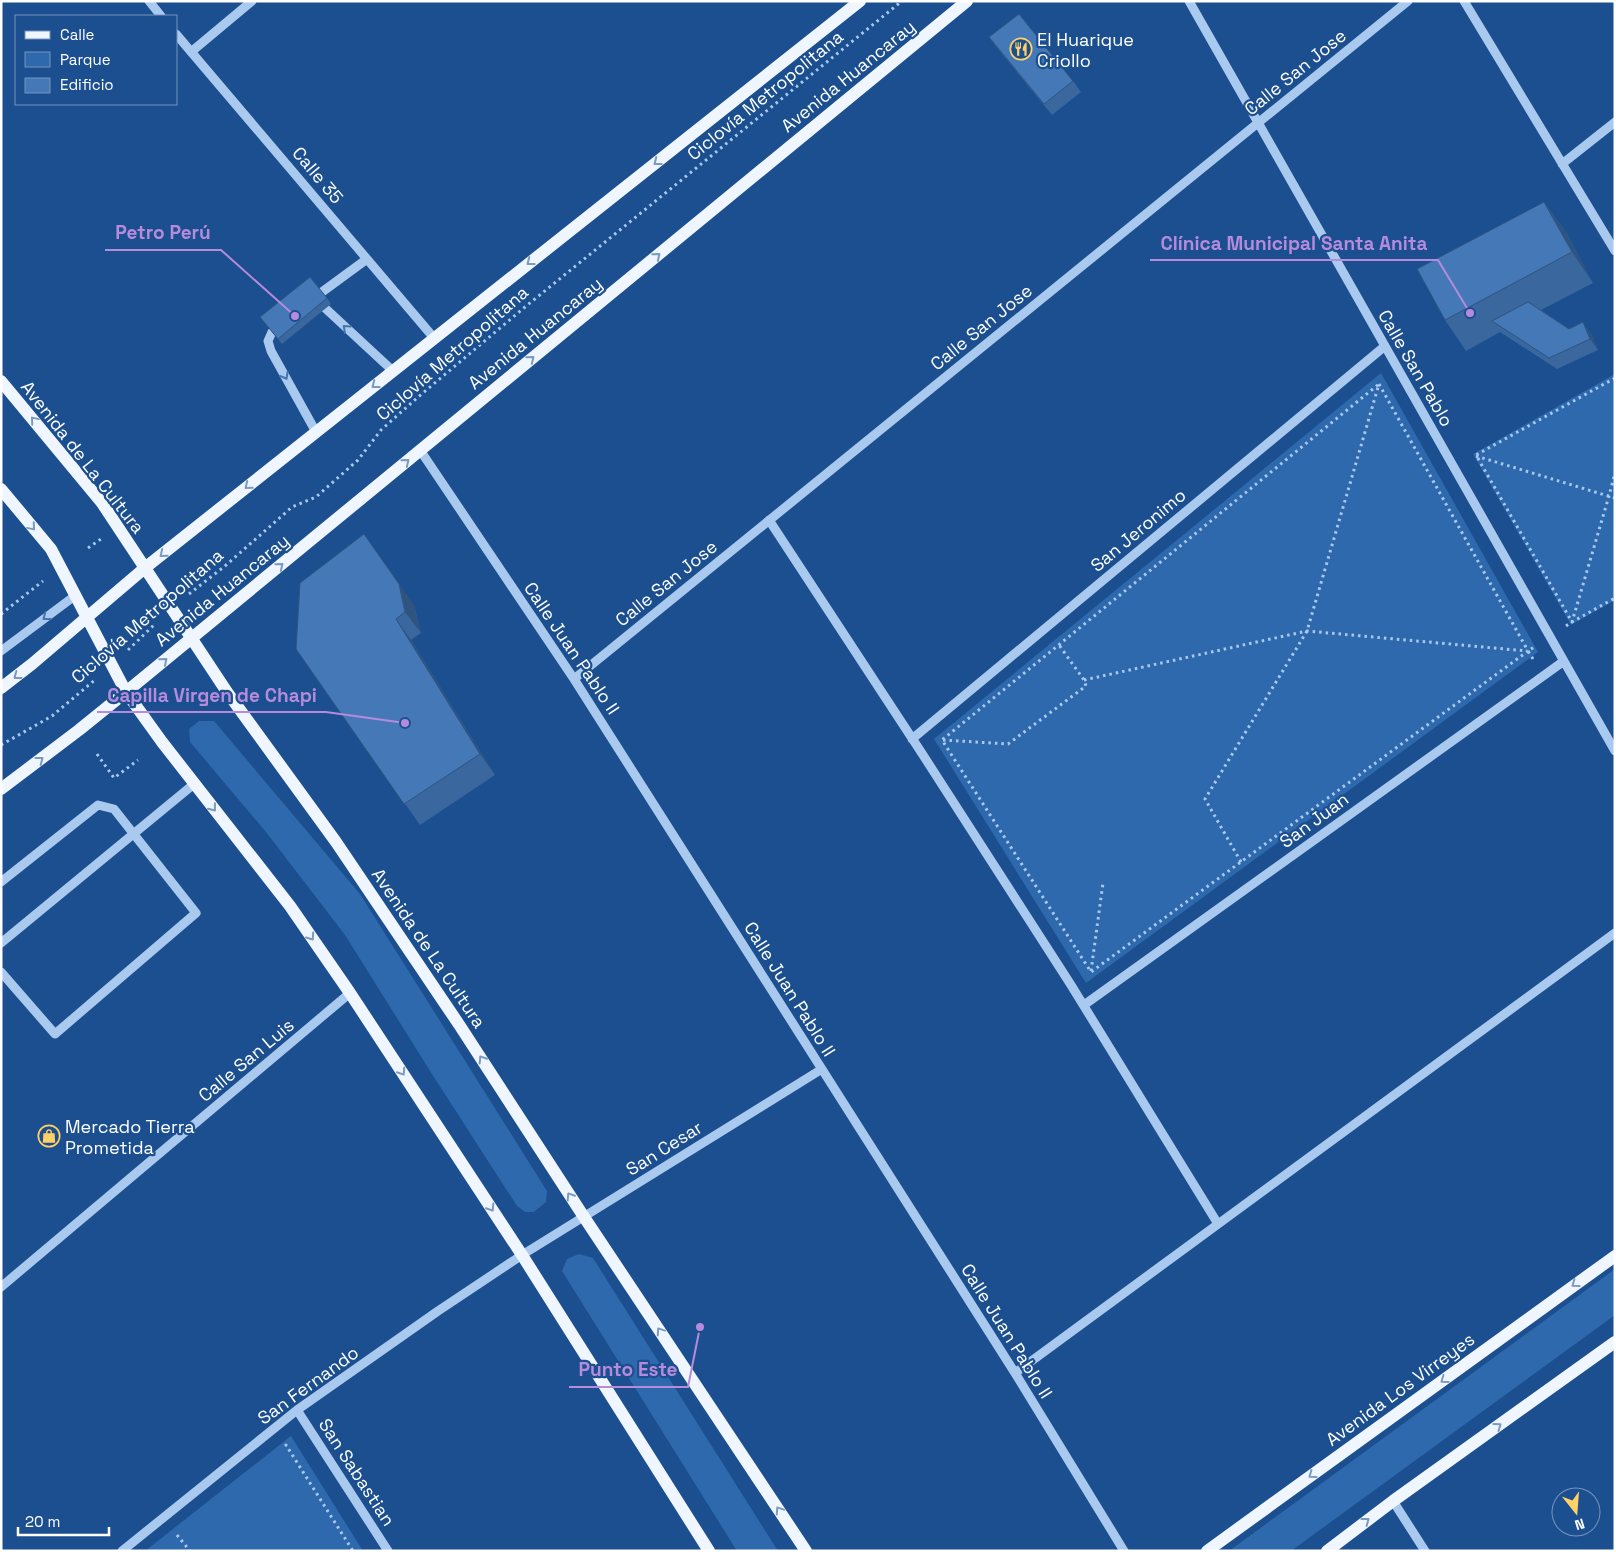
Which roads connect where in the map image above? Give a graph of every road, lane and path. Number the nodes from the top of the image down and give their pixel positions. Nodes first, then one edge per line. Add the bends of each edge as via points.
1 (149, 1) edge
2 (252, 1) edge
3 (860, 1) edge
4 (902, 1) edge
5 (966, 1) edge
6 (1189, 1) edge
7 (1408, 1) edge
8 (1464, 1) edge
9 (160, 15) edge
10 (178, 36) edge
11 (191, 52) junction
12 (1615, 122) edge
13 (1258, 123) junction
14 (1562, 164) junction
15 (1615, 251) edge
16 (367, 259) junction
17 (322, 292) edge
18 (325, 308) edge
19 (272, 332) edge
20 (434, 338) junction
21 (1385, 346) junction
22 (393, 371) junction
23 (1615, 378) edge
24 (1, 381) edge
25 (1380, 384) junction
26 (316, 432) junction
27 (420, 450) junction
28 (1476, 456) junction
29 (1454, 468) junction
30 (1615, 473) edge
31 (1, 489) edge
32 (1610, 496) junction
33 (1615, 498) edge
34 (769, 520) junction
35 (146, 567) junction
36 (44, 580) dead end
37 (76, 595) junction
38 (1615, 598) edge
39 (172, 608) junction
40 (1, 614) edge
41 (88, 617) junction
42 (1572, 622) junction
43 (1307, 631) junction
44 (1550, 636) junction
45 (192, 638) junction
46 (1059, 645) junction
47 (1, 651) edge
48 (1528, 651) junction
49 (1564, 661) junction
50 (112, 666) junction
51 (574, 679) junction
52 (1084, 680) junction
53 (1, 688) edge
54 (126, 692) junction
55 (912, 739) junction
56 (942, 740) junction
57 (1, 746) edge
58 (1615, 751) edge
59 (97, 754) dead end
60 (138, 760) dead end
61 (194, 784) junction
62 (1, 789) edge
63 (134, 833) junction
64 (1241, 862) junction
65 (1, 882) edge
66 (1103, 883) dead end
67 (1615, 933) edge
68 (1, 943) edge
69 (1, 972) edge
70 (1090, 972) junction
71 (350, 993) junction
72 (1084, 1005) junction
73 (822, 1069) junction
74 (584, 1217) junction
75 (1218, 1224) junction
76 (522, 1255) junction
77 (1615, 1256) edge
78 (1, 1288) edge
79 (1615, 1342) edge
80 (1014, 1374) junction
81 (297, 1410) junction
82 (279, 1451) dead end
83 (1393, 1501) junction
84 (185, 1529) dead end
85 (177, 1535) junction
86 (171, 1540) dead end
87 (122, 1551) edge
88 (190, 1551) edge
89 (352, 1551) edge
90 (388, 1551) edge
91 (709, 1551) edge
92 (806, 1551) edge
93 (1124, 1551) edge
94 (1206, 1551) edge
95 (1327, 1551) edge
96 (1425, 1551) edge

1 - 9 street
2 - 11 street
3 -> 20 main road
4 - 39 path, Ciclovía Metropolitana via 416,398 381,430 358,460 316,497 292,507
27 -> 5 main road, Avenida Huancaray
6 - 13 street, Calle San Pablo
7 - 13 street, Calle San Jose
8 - 14 street
10 - 11 street, Calle 35
11 - 16 street, Calle 35
12 - 14 street
13 - 21 street, Calle San Pablo
13 - 34 street, Calle San Jose
14 - 15 street
16 - 17 street
16 - 20 street, Calle 35
22 -> 18 street
19 -> 26 street via 268,341 271,351
20 - 22 main road
21 - 29 street, Calle San Pablo
21 - 55 street, San Jeronimo
22 -> 26 main road
23 - 28 path
35 -> 24 main road, Avenida de La Cultura via 102,503
25 - 43 path
25 - 46 path
25 - 48 path
26 -> 35 main road
45 -> 27 main road, Avenida Huancaray
27 - 51 street, Calle Juan Pablo II
28 - 29 path
28 - 32 path
28 - 42 path
29 - 44 street, Calle San Pablo
30 - 32 path
31 -> 37 main road via 51,549
32 - 33 path
32 - 42 path
34 - 51 street, Calle San Jose
34 - 55 street
35 - 39 main road, Avenida de La Cultura
35 - 41 main road
36 - 40 path
37 - 41 main road
37 -> 47 street
38 - 42 path
39 - 45 main road, Avenida de La Cultura
39 - 50 path, Ciclovía Metropolitana
41 - 50 main road
41 -> 53 main road
42 - 44 path
43 - 48 path
43 - 52 path
43 - 64 path via 1205,799
44 - 49 street, Calle San Pablo
54 -> 45 main road, Avenida Huancaray
74 -> 45 main road, Avenida de La Cultura via 336,842 227,692
46 - 52 path
46 - 56 path
48 - 64 path
49 - 58 street, Calle San Pablo
49 - 72 street, San Juan
50 - 54 main road
50 - 57 path, Ciclovía Metropolitana via 52,716
51 - 73 street, Calle Juan Pablo II
52 - 56 path via 1086,686 1008,744
54 - 61 main road
62 -> 54 main road, Avenida Huancaray
55 - 72 street
56 - 70 path
59 - 60 path via 114,778
61 - 63 street
61 -> 71 main road via 290,906
63 - 65 street via 114,809 98,805
63 - 68 street
63 - 69 street via 196,913 55,1034
64 - 70 path
66 - 70 path
67 - 75 street
71 -> 76 main road
71 - 78 street, Calle San Luis
72 - 75 street
73 - 74 street, San Cesar
73 - 80 street, Calle Juan Pablo II
74 - 76 street, San Cesar
92 -> 74 main road, Avenida de La Cultura
75 - 80 street
76 - 81 street, San Fernando
76 - 91 main road
77 -> 94 main road, Avenida Los Virreyes
83 -> 79 main road
80 - 93 street, Calle Juan Pablo II
81 - 87 street, San Fernando
81 - 90 street, San Sabastian
82 - 89 path via 286,1445
95 -> 83 main road
83 - 96 street
84 - 85 path
85 - 86 path
85 - 88 path

